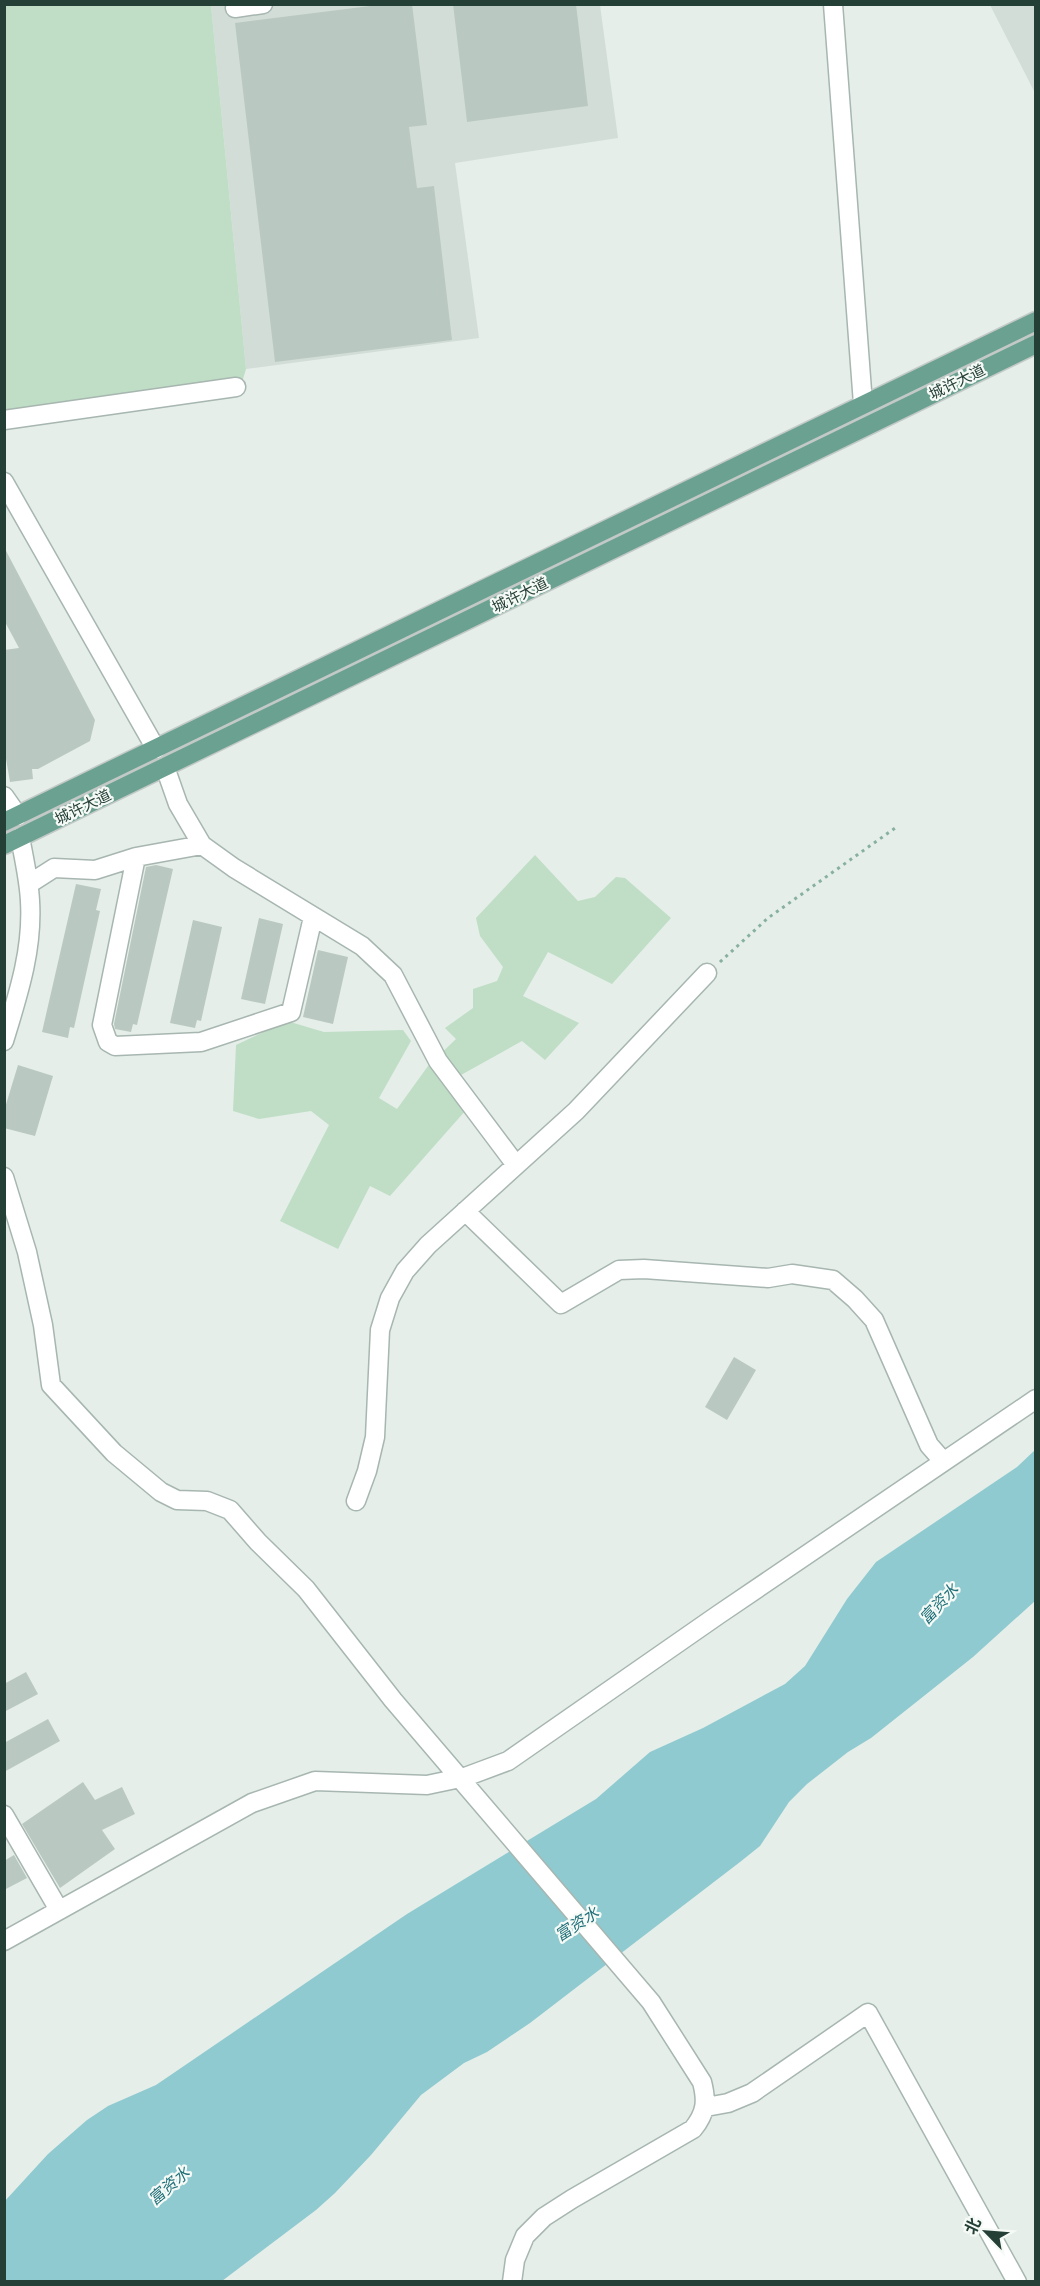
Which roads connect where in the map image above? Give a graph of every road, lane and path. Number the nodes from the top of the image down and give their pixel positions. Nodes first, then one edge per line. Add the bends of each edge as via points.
1 (263, 4) edge
2 (832, 4) edge
3 (235, 8) dead end
4 (1035, 321) edge
5 (1035, 344) edge
6 (236, 387) dead end
7 (863, 404) junction
8 (4, 420) edge
9 (4, 482) edge
10 (156, 749) junction
11 (165, 767) junction
12 (4, 795) edge
13 (11, 819) edge
14 (898, 826) dead end
15 (12, 841) edge
16 (202, 845) junction
17 (136, 857) junction
18 (28, 884) junction
19 (314, 917) junction
20 (707, 973) joint
21 (4, 1041) edge
22 (516, 1165) junction
23 (4, 1177) edge
24 (465, 1211) junction
25 (1035, 1399) edge
26 (944, 1461) junction
27 (356, 1501) dead end
28 (460, 1779) junction
29 (4, 1815) edge
30 (59, 1910) junction
31 (4, 1941) edge
32 (706, 2107) junction
33 (512, 2282) edge
34 (1017, 2282) edge

1 - 3 street
2 - 7 street
4 - 7 main road, 城许大道
5 - 11 main road, 城许大道
6 - 8 street
7 - 10 main road, 城许大道
9 - 10 street
10 - 13 main road, 城许大道
11 - 15 main road, 城许大道
11 - 16 street via 178,804
12 - 13 street
14 - 20 path via 768,918
15 - 18 street
16 - 17 street
16 - 19 street
17 - 18 street via 95,870 54,868
17 - 19 street via 102,1025 108,1042 115,1046 201,1042 291,1012
18 - 21 street via 30,922 24,976
19 - 22 street via 362,946 393,975 438,1061
20 - 22 street via 576,1111
22 - 24 street
23 - 28 street via 27,1252 51,1385 114,1453 160,1492 177,1500 207,1501 230,1510 306,1589
24 - 26 street via 561,1304 619,1270 768,1278 792,1274 833,1280 873,1320 929,1445
24 - 27 street via 411,1264 384,1314 377,1347 375,1437
25 - 26 street
26 - 28 street via 508,1761
28 - 30 street via 427,1785 315,1781 292,1788 252,1803
28 - 32 street via 651,2002 702,2082
29 - 30 street
30 - 31 street
32 - 33 street via 688,2133 544,2217 525,2236 514,2260
32 - 34 street via 752,2093 868,2013

